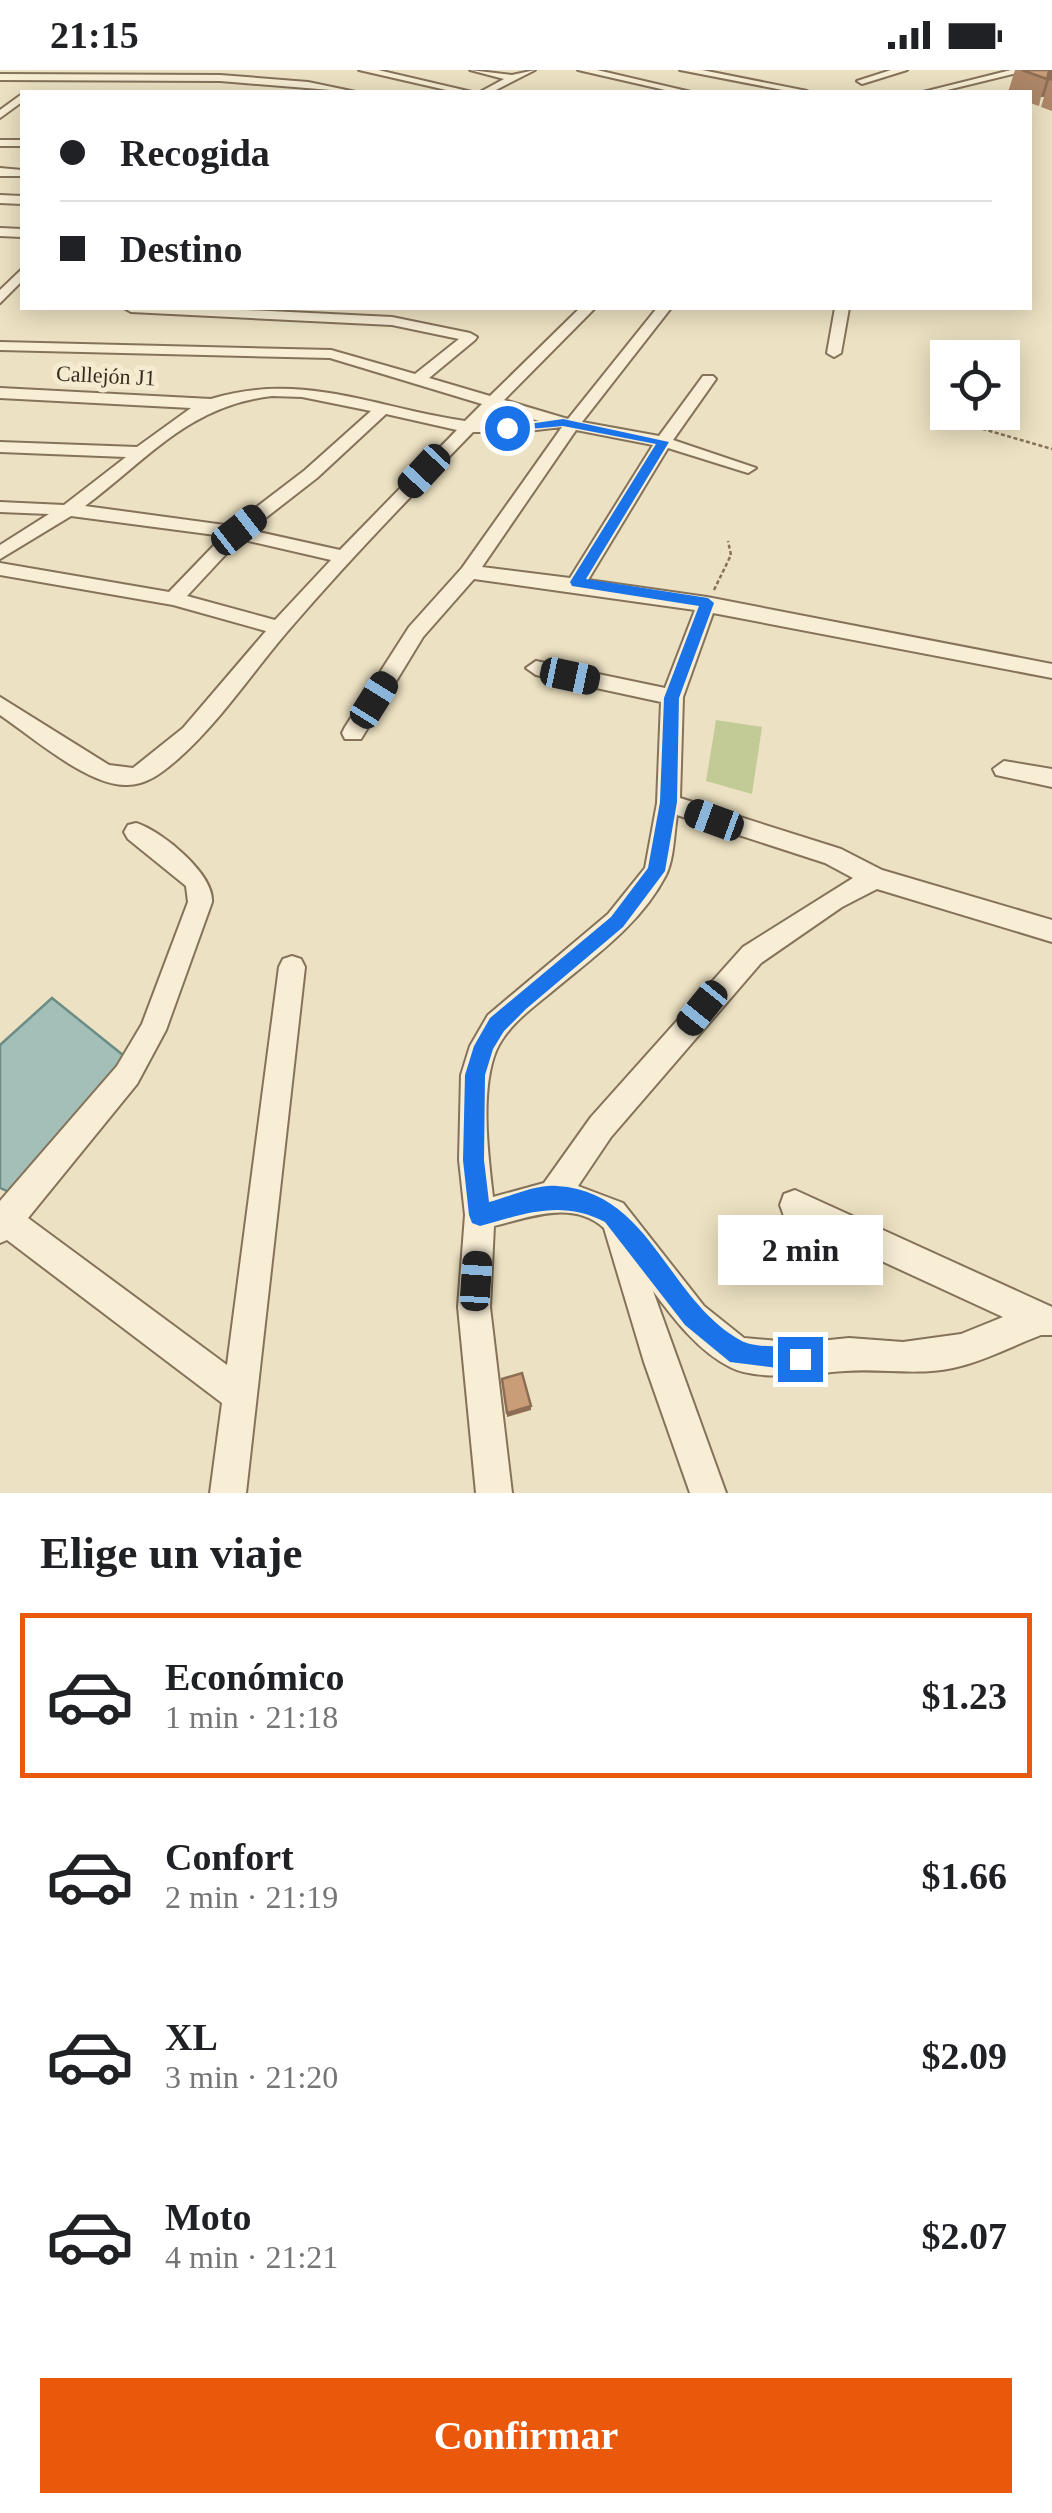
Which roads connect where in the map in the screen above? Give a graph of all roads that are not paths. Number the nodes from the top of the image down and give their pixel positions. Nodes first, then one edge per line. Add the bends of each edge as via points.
1 (364, 70) edge
2 (475, 70) edge
3 (530, 70) edge
4 (583, 70) edge
5 (685, 70) edge
6 (755, 70) edge
7 (798, 70) edge
8 (902, 70) edge
9 (947, 70) edge
10 (1019, 70) edge
11 (51, 74) edge
12 (208, 74) edge
13 (818, 74) dead end
14 (344, 75) dead end
15 (0, 77) edge
16 (513, 78) junction
17 (978, 80) junction
18 (862, 81) dead end
19 (319, 85) junction
20 (750, 88) edge
21 (31, 90) edge
22 (305, 90) edge
23 (342, 90) edge
24 (458, 90) edge
25 (489, 90) edge
26 (677, 90) edge
27 (785, 90) edge
28 (936, 90) edge
29 (20, 100) edge
30 (0, 117) edge
31 (19, 267) edge
32 (0, 301) edge
33 (139, 310) edge
34 (586, 310) edge
35 (662, 310) edge
36 (842, 310) edge
37 (205, 326) edge
38 (0, 346) edge
39 (834, 353) dead end
40 (420, 378) junction
41 (708, 379) dead end
42 (0, 392) edge
43 (494, 400) junction
44 (210, 404) junction
45 (381, 410) junction
46 (569, 424) junction
47 (472, 426) junction
48 (664, 442) junction
49 (0, 447) edge
50 (140, 452) junction
51 (748, 468) dead end
52 (0, 507) edge
53 (68, 508) junction
54 (239, 530) junction
55 (0, 553) edge
56 (344, 556) junction
57 (0, 569) edge
58 (469, 572) junction
59 (577, 582) junction
60 (173, 599) junction
61 (708, 603) junction
62 (279, 628) junction
63 (536, 668) dead end
64 (1052, 671) edge
65 (672, 698) junction
66 (0, 705) edge
67 (353, 734) dead end
68 (1004, 769) dead end
69 (1052, 778) edge
70 (668, 802) junction
71 (136, 832) dead end
72 (876, 878) junction
73 (1052, 931) edge
74 (292, 967) dead end
75 (553, 1196) junction
76 (795, 1205) dead end
77 (612, 1214) junction
78 (480, 1215) junction
79 (2, 1222) edge
80 (1046, 1321) edge
81 (238, 1394) junction
82 (711, 1492) edge
83 (228, 1493) edge
84 (494, 1493) edge

1 - 24 street
2 - 16 street
3 - 16 street
4 - 26 street
5 - 20 street
6 - 20 street
7 - 13 street
8 - 18 street
9 - 17 street
10 - 17 street
11 - 12 street
11 - 15 street
11 - 21 street
12 - 19 street
14 - 19 street
16 - 25 street
17 - 28 street
19 - 22 street
19 - 23 street
20 - 27 street
29 - 30 street
31 - 32 street
33 - 37 street
34 - 43 street
35 - 46 street
36 - 39 street
37 - 38 street
37 - 40 street
37 - 40 street via 392,321 470,336
40 - 43 street
41 - 48 street
42 - 44 street, Callejón J1
43 - 46 street
43 - 47 street
44 - 45 street via 288,392
44 - 50 street
45 - 47 street
45 - 54 street
46 - 47 street
46 - 48 street
46 - 58 street
47 - 56 street
48 - 51 street
48 - 59 street
49 - 50 street
50 - 53 street
52 - 53 street
53 - 54 street
53 - 55 street
54 - 56 street
54 - 60 street
56 - 62 street
57 - 60 street
58 - 59 street
58 - 67 street via 416,632
59 - 61 street
60 - 62 street
61 - 64 street
61 - 65 street
62 - 66 street via 181,742 131,777 101,771
63 - 65 street
65 - 70 street
68 - 69 street
70 - 72 street via 833,856
70 - 78 street via 656,871 617,922 497,1024 484,1046 475,1075
71 - 79 street via 195,879 200,902 154,1030 127,1075
72 - 73 street
72 - 75 street via 752,955 601,1127
74 - 81 street
75 - 77 street
75 - 78 street
76 - 80 street
77 - 80 street via 693,1317 738,1354 903,1358 960,1350
77 - 82 street
78 - 84 street via 474,1308
79 - 81 street
81 - 83 street

